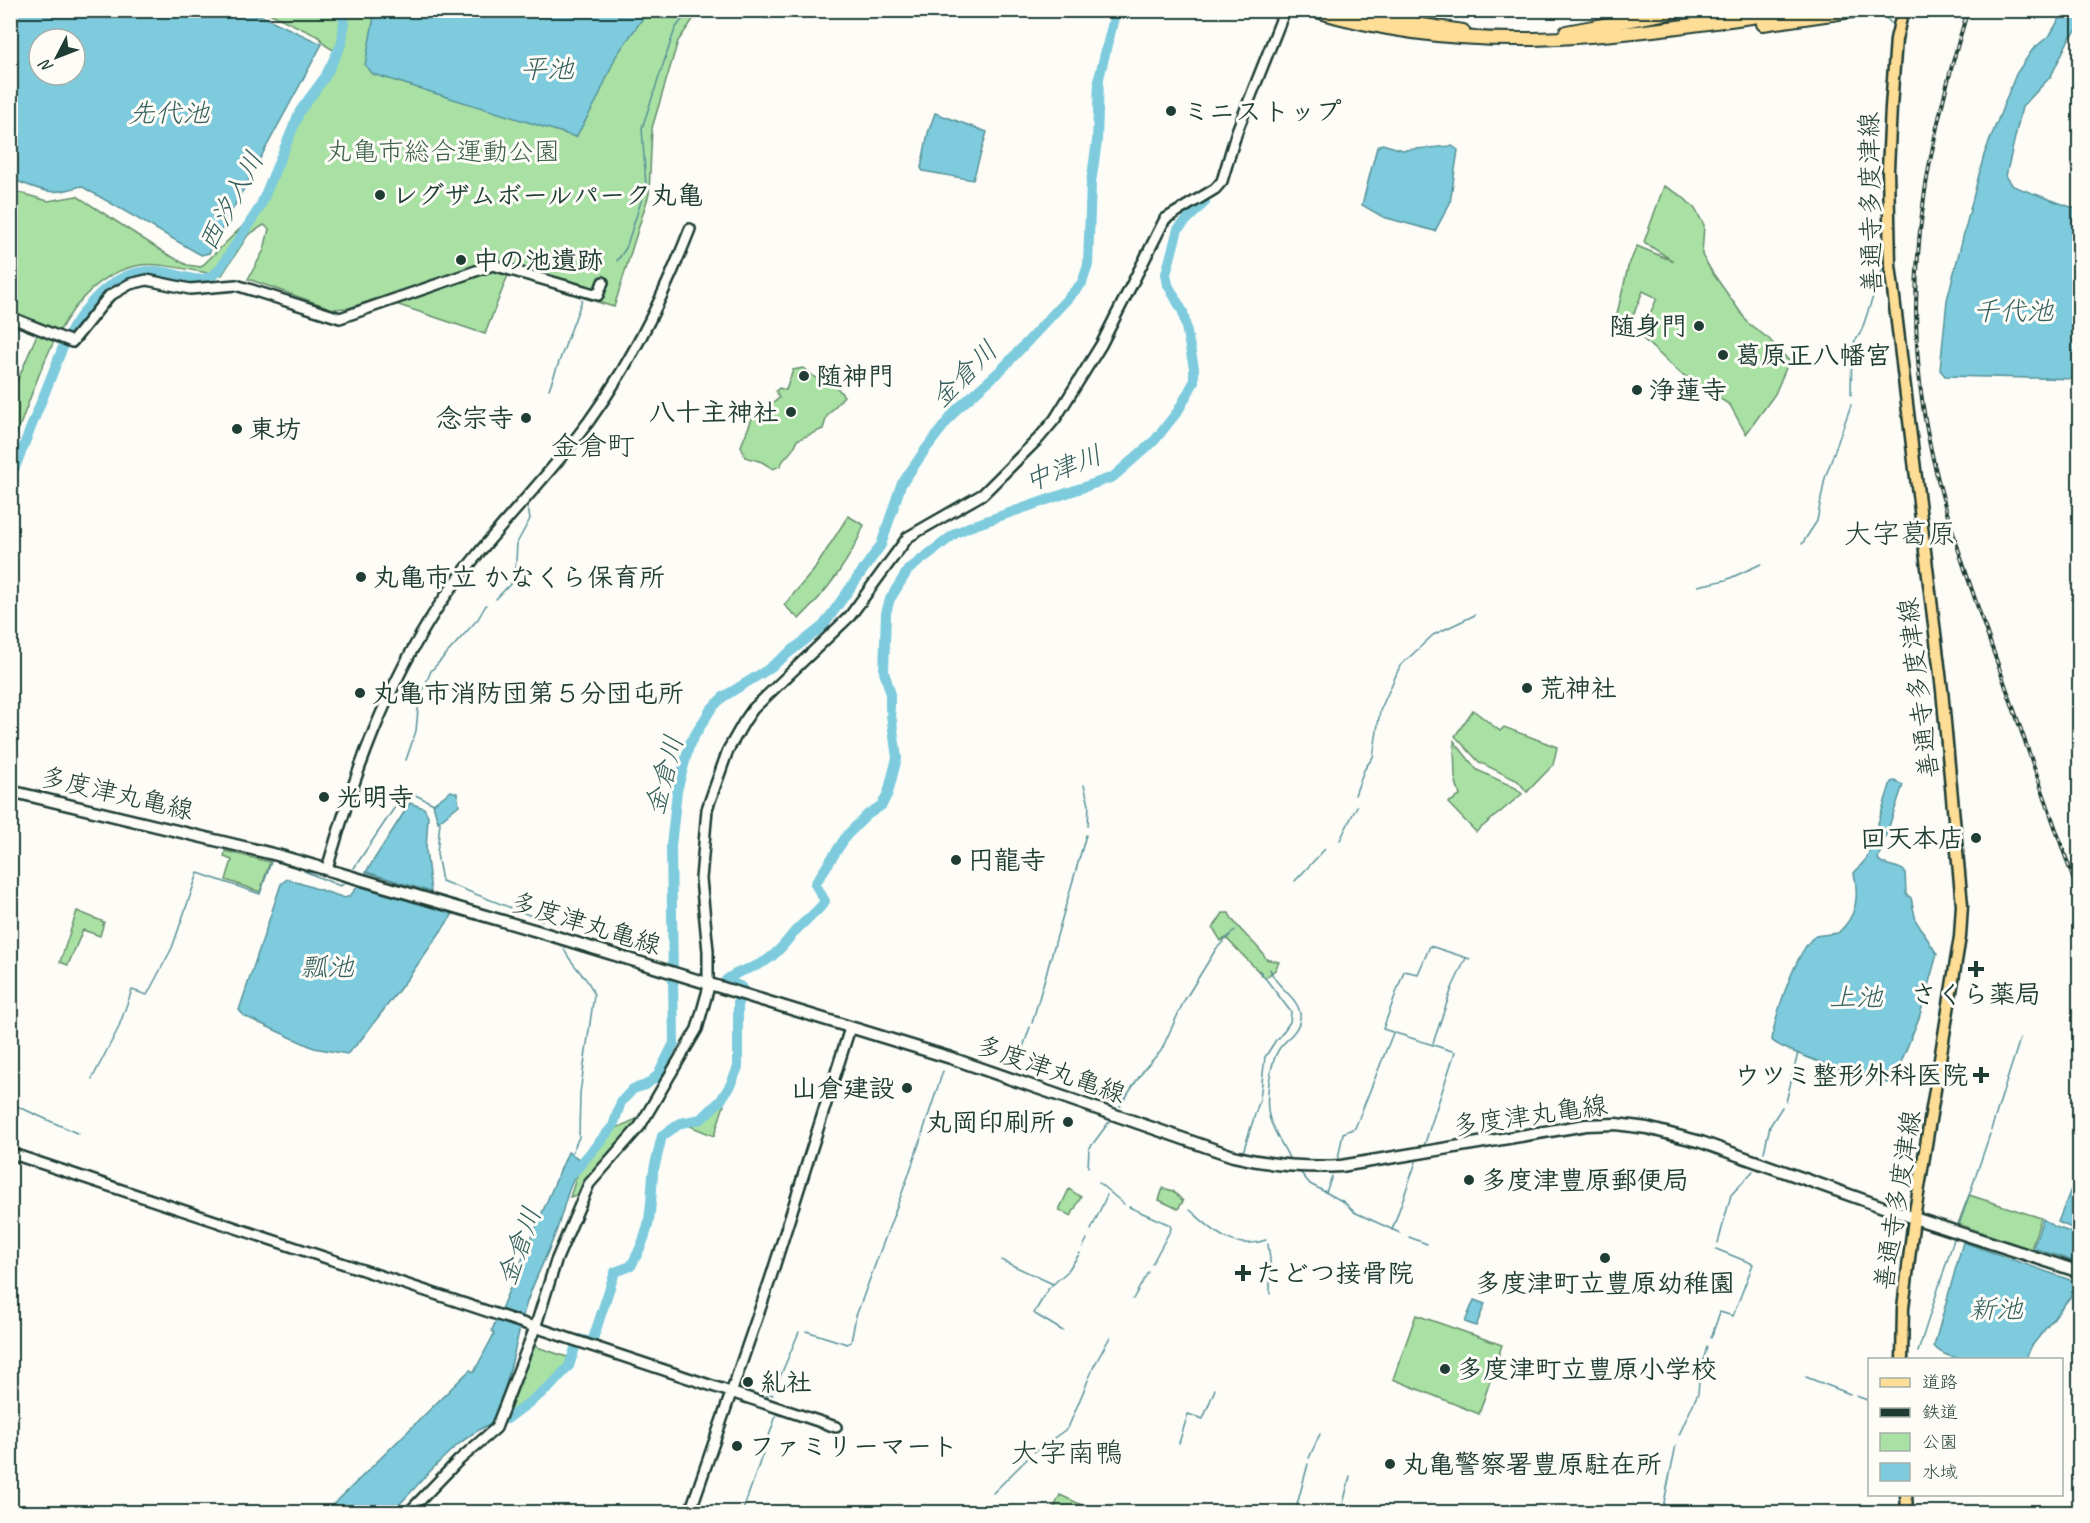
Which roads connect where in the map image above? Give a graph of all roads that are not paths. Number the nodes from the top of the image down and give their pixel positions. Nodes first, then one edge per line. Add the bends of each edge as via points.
1 (1285, 10) edge
2 (1313, 10) edge
3 (1349, 10) edge
4 (1683, 10) edge
5 (1739, 10) edge
6 (1803, 10) edge
7 (1860, 10) edge
8 (1903, 10) edge
9 (1566, 32) junction
10 (1533, 41) junction
11 (690, 229) dead end
12 (603, 282) dead end
13 (10, 317) edge
14 (10, 452) edge
15 (11, 458) edge
16 (10, 464) edge
17 (10, 791) edge
18 (327, 868) junction
19 (708, 983) junction
20 (850, 1028) junction
21 (10, 1153) edge
22 (1914, 1218) junction
23 (2079, 1272) edge
24 (533, 1327) junction
25 (1902, 1358) edge
26 (732, 1394) junction
27 (836, 1427) dead end
28 (1906, 1496) edge
29 (409, 1512) edge
30 (690, 1512) edge
31 (1907, 1512) edge

1 - 19 street via 1237,131 1222,181 1165,219 1101,345 1051,423 983,494 908,537 850,616 744,722 728,750 705,822 701,879
2 - 10 highway via 1419,34
3 - 9 highway via 1450,30
4 - 9 highway
5 - 9 highway
6 - 10 highway via 1626,34
7 - 10 highway via 1638,39
8 - 22 main road, 善通寺多度津線 via 1896,39 1888,169 1890,265 1942,690 1962,905
11 - 18 street via 652,321 598,408 446,596 409,654 367,743
12 - 13 street via 598,296 493,265 340,318 236,285 190,289 139,281 109,296 71,342
14 - 15 street
15 - 16 street
17 - 18 main road, 多度津丸亀線
18 - 19 main road, 多度津丸亀線
19 - 20 main road, 多度津丸亀線
19 - 24 street via 697,1029 652,1107 589,1184
20 - 22 main road, 多度津丸亀線 via 1259,1162 1341,1167 1552,1129 1616,1124 1701,1142
20 - 26 street
21 - 24 street
22 - 23 main road, 多度津丸亀線
22 - 25 main road, 善通寺多度津線 via 1903,1308
24 - 26 street
24 - 29 street via 496,1428
26 - 27 street
26 - 30 street
28 - 31 main road

